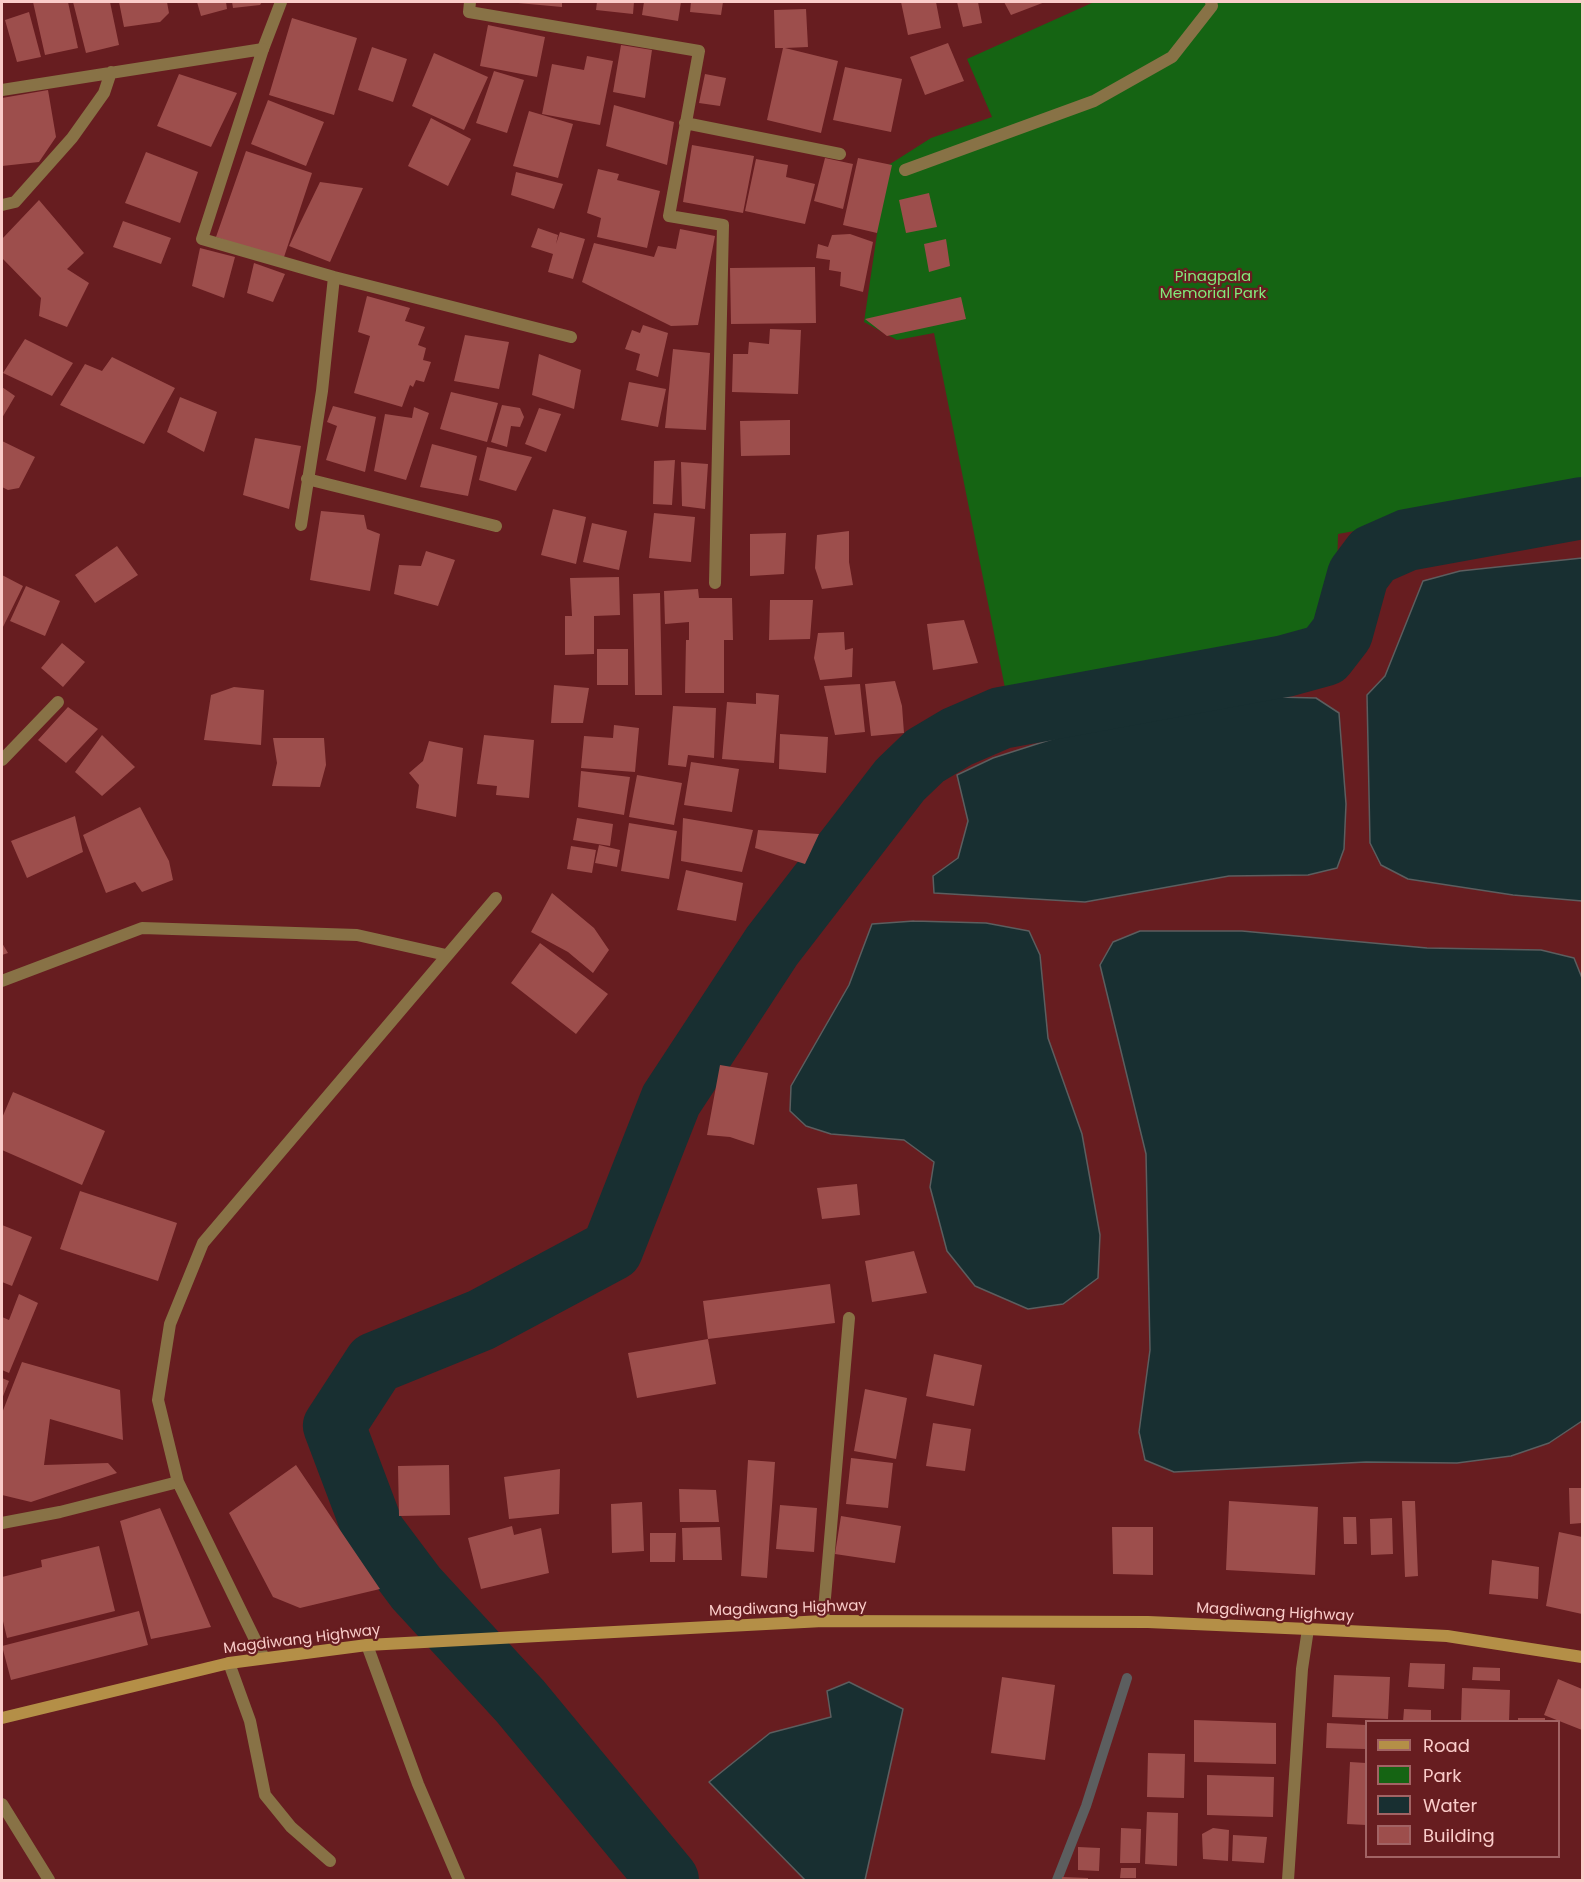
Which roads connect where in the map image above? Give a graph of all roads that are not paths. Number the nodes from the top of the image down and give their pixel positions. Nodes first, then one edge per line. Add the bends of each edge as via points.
1 (280, 2) edge
2 (470, 2) edge
3 (1211, 2) edge
4 (263, 49) junction
5 (111, 72) junction
6 (2, 90) edge
7 (686, 123) junction
8 (840, 154) dead end
9 (904, 170) dead end
10 (2, 205) edge
11 (334, 277) junction
12 (571, 337) dead end
13 (307, 479) junction
14 (301, 525) dead end
15 (496, 526) dead end
16 (715, 583) dead end
17 (58, 702) dead end
18 (2, 760) edge
19 (496, 898) dead end
20 (446, 955) junction
21 (2, 981) edge
22 (849, 1318) dead end
23 (178, 1482) junction
24 (2, 1524) edge
25 (823, 1621) junction
26 (1308, 1629) junction
27 (367, 1645) junction
28 (1582, 1657) edge
29 (264, 1658) junction
30 (229, 1663) junction
31 (2, 1718) edge
32 (2, 1804) edge
33 (330, 1861) dead end
34 (49, 1881) edge
35 (459, 1881) edge
36 (1288, 1881) edge

1 - 4 street
2 - 7 street via 469,12 699,51
3 - 9 street via 1212,6 1172,57 1094,101
4 - 5 street
4 - 11 street via 202,239
5 - 6 street
5 - 10 street via 104,93 72,138 15,202
7 - 8 street
7 - 16 street via 669,216 723,225
11 - 12 street
11 - 13 street via 322,391
13 - 14 street
13 - 15 street
17 - 18 street
19 - 20 street
20 - 21 street via 357,935 142,928
20 - 23 street via 202,1243 170,1324 158,1400
22 - 25 street
23 - 24 street
23 - 29 street
25 - 26 main road, Magdiwang Highway via 1148,1622
25 - 27 main road, Magdiwang Highway
26 - 28 main road, Magdiwang Highway via 1446,1636
26 - 36 street
27 - 29 main road, Magdiwang Highway
27 - 35 street
29 - 30 main road, Magdiwang Highway
30 - 31 main road, Magdiwang Highway
30 - 33 street via 250,1721 265,1795 291,1827
32 - 34 street

